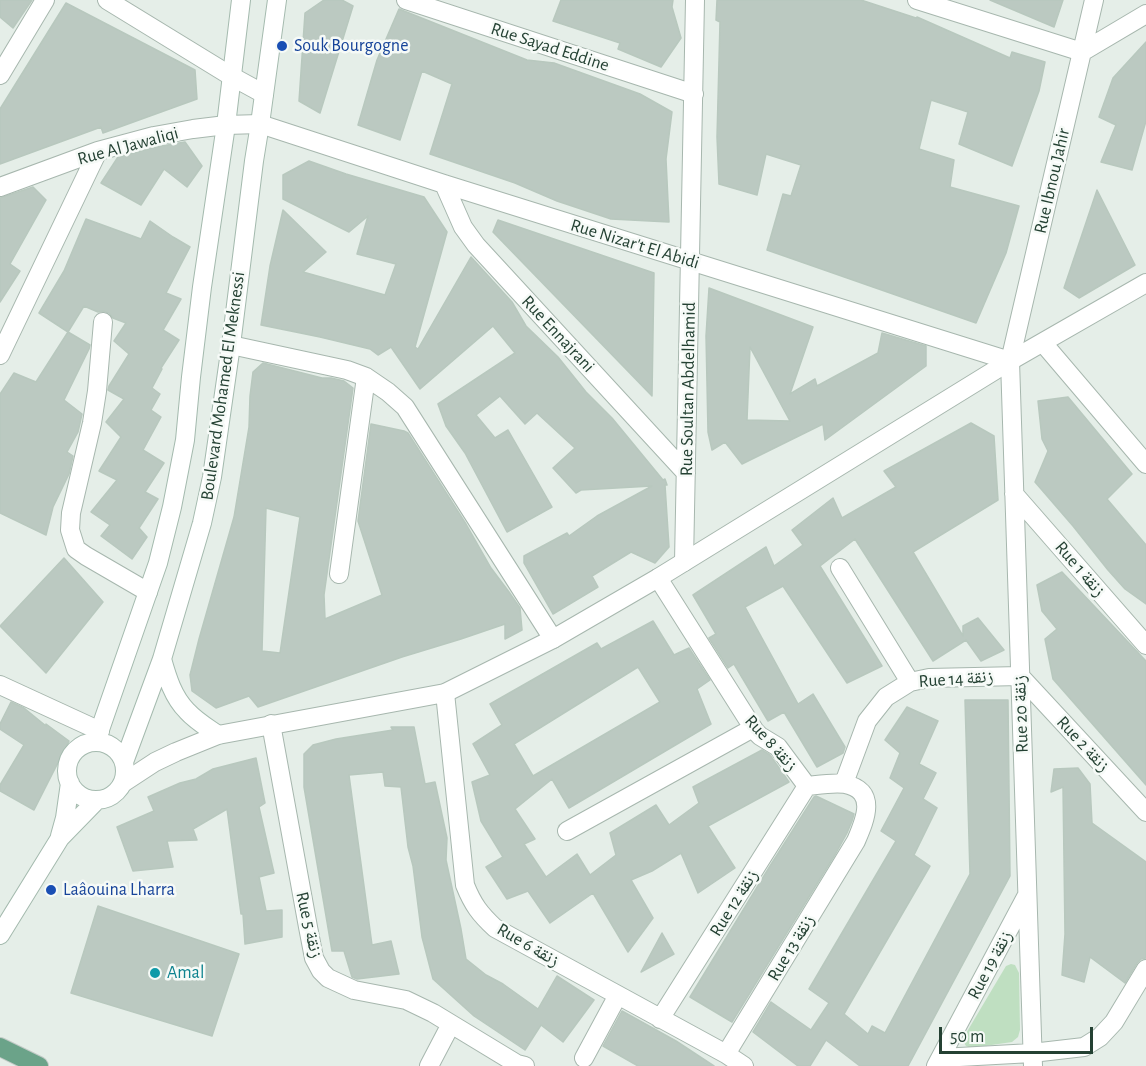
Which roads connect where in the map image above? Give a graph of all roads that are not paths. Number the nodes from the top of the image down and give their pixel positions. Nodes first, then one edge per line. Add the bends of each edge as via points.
1 (45, 0) edge
2 (107, 0) edge
3 (241, 0) edge
4 (277, 0) edge
5 (406, 0) edge
6 (695, 0) edge
7 (917, 0) edge
8 (1094, 0) edge
9 (1146, 14) edge
10 (1082, 52) junction
11 (0, 75) edge
12 (231, 76) junction
13 (264, 94) junction
14 (694, 94) junction
15 (260, 124) junction
16 (226, 125) junction
17 (99, 151) junction
18 (444, 184) junction
19 (0, 187) edge
20 (690, 262) junction
21 (1146, 284) edge
22 (103, 322) dead end
23 (1042, 343) junction
24 (231, 345) junction
25 (0, 355) edge
26 (1010, 361) junction
27 (366, 377) junction
28 (1146, 464) edge
29 (686, 473) junction
30 (1014, 494) junction
31 (684, 562) junction
32 (840, 567) dead end
33 (339, 574) dead end
34 (658, 578) junction
35 (148, 592) junction
36 (553, 639) junction
37 (1146, 645) edge
38 (162, 659) junction
39 (1020, 676) junction
40 (910, 682) junction
41 (0, 685) edge
42 (444, 693) junction
43 (271, 724) junction
44 (753, 728) junction
45 (218, 735) junction
46 (98, 736) junction
47 (124, 771) junction
48 (70, 783) junction
49 (844, 783) junction
50 (807, 786) junction
51 (97, 800) junction
52 (1146, 812) edge
53 (567, 831) dead end
54 (60, 838) junction
55 (1027, 896) junction
56 (0, 935) edge
57 (1146, 969) edge
58 (618, 995) junction
59 (660, 1019) junction
60 (451, 1024) junction
61 (0, 1047) edge
62 (726, 1054) junction
63 (1032, 1060) edge
64 (938, 1062) edge
65 (584, 1063) edge
66 (39, 1066) edge
67 (429, 1066) edge
68 (525, 1066) edge
69 (744, 1066) edge

1 - 11 street
2 - 12 street
3 - 12 street, Boulevard Mohamed El Meknessi
4 - 13 street, Boulevard Mohamed El Meknessi
5 - 14 street, Rue Sayad Eddine
6 - 14 street, Rue Soultan Abdelhamid
7 - 10 street
8 - 10 street, Rue Ibnou Jahir
9 - 10 street
10 - 26 street, Rue Ibnou Jahir
12 - 13 street
12 - 16 street, Boulevard Mohamed El Meknessi
13 - 15 street, Boulevard Mohamed El Meknessi
14 - 20 street, Rue Soultan Abdelhamid
15 - 16 street, Rue Al Jawaliqi
15 - 18 street, Rue Nizar't El Abidi
15 - 24 street, Boulevard Mohamed El Meknessi
16 - 17 street, Rue Al Jawaliqi via 154,136
16 - 35 street, Boulevard Mohamed El Meknessi via 185,440 172,507
17 - 19 street, Rue Al Jawaliqi
17 - 25 street
18 - 20 street, Rue Nizar't El Abidi
18 - 29 street, Rue Ennajrani via 476,245
20 - 26 street, Rue Nizar't El Abidi
20 - 29 street, Rue Soultan Abdelhamid
21 - 23 street
22 - 35 street via 92,423 70,530 76,549
23 - 26 street
23 - 28 street
24 - 27 street
24 - 38 street, Boulevard Mohamed El Meknessi via 202,523
26 - 30 street, Rue 20 زنقة
26 - 31 street
27 - 33 street
27 - 36 street via 405,407
29 - 31 street, Rue Soultan Abdelhamid
30 - 37 street, Rue 1 زنقة
30 - 39 street, Rue 20 زنقة
31 - 34 street
32 - 40 street
34 - 36 street
34 - 44 street, Rue 8 زنقة
35 - 46 street, Boulevard Mohamed El Meknessi
36 - 42 street
38 - 45 street via 168,679 187,712
38 - 47 street, Boulevard Mohamed El Meknessi
39 - 40 street, Rue 14 زنقة
39 - 52 street, Rue 2 زنقة
39 - 55 street, Rue 20 زنقة
40 - 49 street, Rue 14 زنقة via 886,697 867,721
41 - 46 street
42 - 43 street
42 - 58 street, Rue 6 زنقة via 465,885 472,902 495,928
43 - 45 street
43 - 60 street, Rue 5 زنقة via 308,927 321,971 341,986 406,1000
44 - 50 street, Rue 8 زنقة via 778,747
44 - 53 street
45 - 47 street
46 - 47 street via 118,751
46 - 48 street via 75,750 69,760
47 - 51 street via 117,792
48 - 51 street via 76,792
48 - 54 street
49 - 50 street, Rue 8 زنقة
49 - 62 street, Rue 13 زنقة via 857,789 867,805 856,841
50 - 59 street, Rue 12 زنقة
51 - 54 street
54 - 56 street
55 - 63 street, Rue 20 زنقة
55 - 64 street, Rue 19 زنقة
57 - 63 street via 1114,1022 1100,1037 1084,1047
58 - 59 street, Rue 6 زنقة
58 - 65 street
59 - 62 street, Rue 6 زنقة
60 - 67 street
60 - 68 street, Rue 5 زنقة
61 - 66 main road
62 - 69 street, Rue 6 زنقة
63 - 64 street

